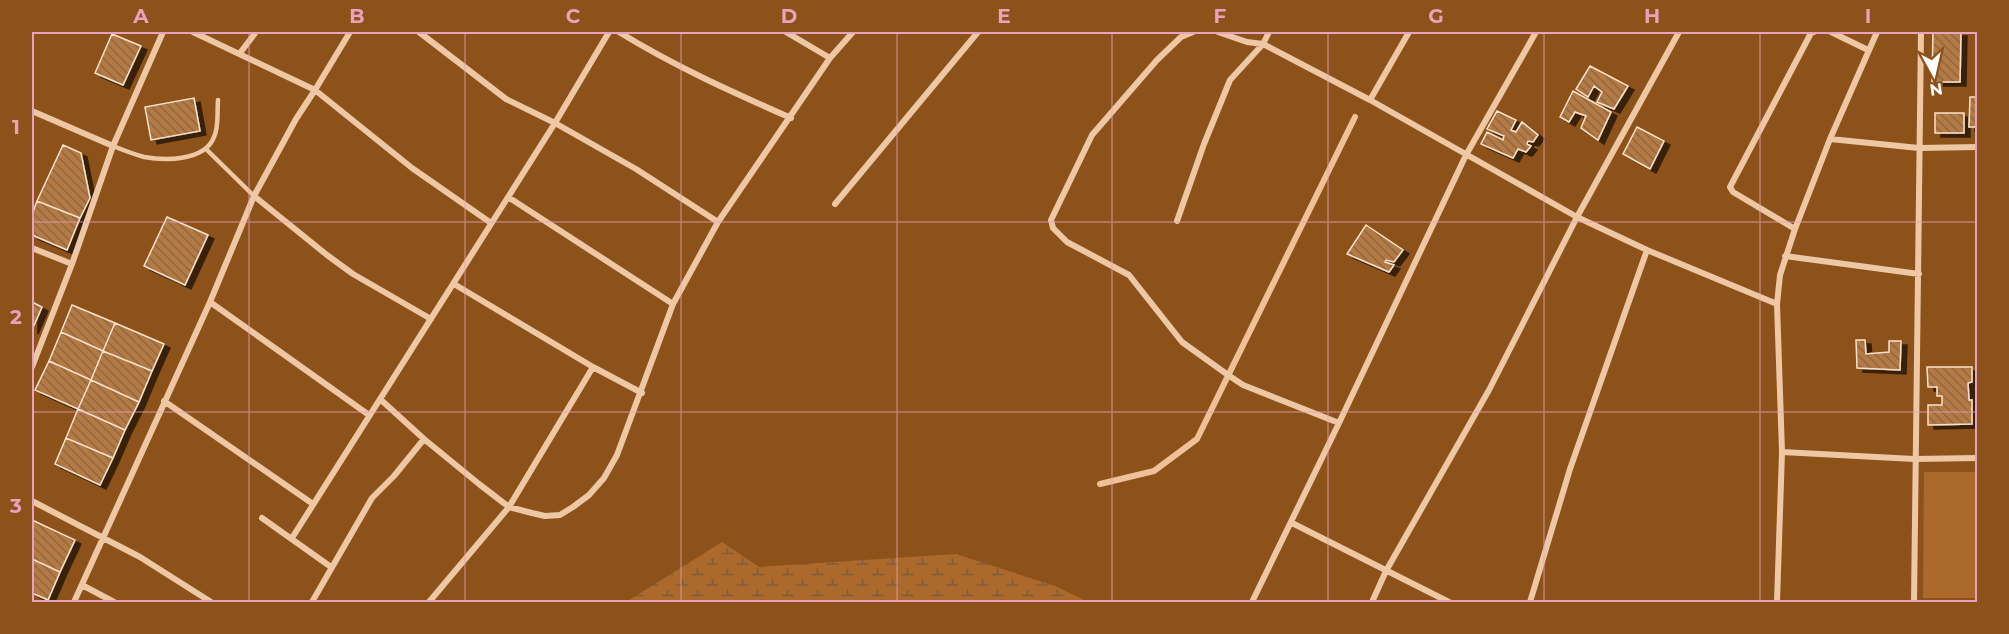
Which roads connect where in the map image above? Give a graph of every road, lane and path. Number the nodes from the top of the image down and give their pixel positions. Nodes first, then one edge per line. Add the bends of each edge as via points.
1 (162, 32) edge
2 (193, 32) edge
3 (256, 32) edge
4 (350, 32) edge
5 (419, 32) edge
6 (609, 32) edge
7 (623, 32) edge
8 (786, 32) edge
9 (853, 32) edge
10 (978, 32) edge
11 (1193, 32) edge
12 (1218, 32) edge
13 (1269, 32) edge
14 (1409, 32) edge
15 (1536, 32) edge
16 (1679, 32) edge
17 (1814, 32) edge
18 (1831, 32) edge
19 (1877, 32) edge
20 (1921, 32) edge
21 (1263, 44) junction
22 (1868, 50) junction
23 (240, 53) junction
24 (830, 58) junction
25 (315, 90) junction
26 (218, 100) dead end
27 (1370, 100) junction
28 (32, 111) edge
29 (790, 118) junction
30 (555, 123) junction
31 (1830, 139) junction
32 (113, 146) junction
33 (1977, 147) edge
34 (1919, 148) junction
35 (207, 150) junction
36 (1466, 155) junction
37 (254, 196) junction
38 (508, 197) junction
39 (835, 204) dead end
40 (1577, 217) junction
41 (1177, 221) dead end
42 (718, 222) junction
43 (491, 223) junction
44 (1795, 229) junction
45 (32, 248) edge
46 (1647, 250) junction
47 (1785, 256) junction
48 (72, 264) junction
49 (1919, 274) junction
50 (454, 284) junction
51 (210, 302) junction
52 (1777, 303) junction
53 (673, 304) junction
54 (431, 319) junction
55 (32, 367) edge
56 (593, 367) junction
57 (642, 393) junction
58 (380, 399) junction
59 (164, 401) junction
60 (369, 415) junction
61 (1339, 423) junction
62 (424, 439) junction
63 (1782, 452) junction
64 (1914, 459) junction
65 (1977, 459) edge
66 (32, 501) edge
67 (313, 504) junction
68 (509, 507) junction
69 (262, 518) dead end
70 (1292, 523) junction
71 (102, 538) junction
72 (292, 538) junction
73 (331, 567) junction
74 (1386, 571) junction
75 (82, 585) junction
76 (74, 603) edge
77 (114, 603) edge
78 (211, 603) edge
79 (312, 603) edge
80 (429, 603) edge
81 (1252, 603) edge
82 (1372, 603) edge
83 (1449, 603) edge
84 (1530, 603) edge
85 (1777, 603) edge
86 (1914, 603) edge

1 - 32 street
2 - 23 street
3 - 23 street
4 - 25 street
5 - 30 street via 506,99
6 - 30 street
7 - 29 street via 669,61
8 - 24 street
9 - 24 street
10 - 39 street
11 - 61 street via 1181,37 1156,60 1092,135 1052,220 1053,228 1067,242 1129,275 1182,342 1228,375 1243,385
12 - 21 street
13 - 21 street
14 - 27 street
15 - 36 street
16 - 40 street
17 - 44 street via 1730,187
18 - 22 street
19 - 22 street
20 - 34 street
21 - 27 street
21 - 41 street via 1230,80
22 - 31 street
23 - 25 street
24 - 29 street
25 - 37 street
25 - 43 street via 419,173
26 - 35 lane via 215,136
27 - 36 street
28 - 32 street
29 - 42 street
30 - 38 street
30 - 42 street
31 - 34 street
31 - 44 street
32 - 35 lane via 144,157 168,159
32 - 48 street
33 - 34 street
34 - 49 street
35 - 37 lane
36 - 40 street
36 - 61 street
37 - 51 street
37 - 54 street via 344,267
38 - 43 street
38 - 53 street
40 - 46 street
40 - 74 street via 1489,390
42 - 53 street
43 - 50 street
44 - 47 street
45 - 48 street
46 - 52 street
46 - 84 street via 1570,469
47 - 49 street
47 - 52 street
48 - 55 street
49 - 64 street
50 - 54 street
50 - 56 street
51 - 59 street
51 - 60 street
52 - 63 street
53 - 57 street
54 - 58 street
56 - 57 street
56 - 68 street
57 - 68 street via 617,455 589,495 560,514 545,516
58 - 60 street
58 - 62 street
59 - 67 street
59 - 71 street
60 - 67 street
61 - 70 street
62 - 68 street
62 - 73 street via 372,498
63 - 64 street
63 - 85 street
64 - 65 street
64 - 86 street
66 - 71 street
67 - 72 street
68 - 80 street
69 - 72 street
70 - 74 street
70 - 81 street
71 - 75 street
71 - 78 street
72 - 73 street
73 - 79 street
74 - 82 street
74 - 83 street
75 - 76 street
75 - 77 street

